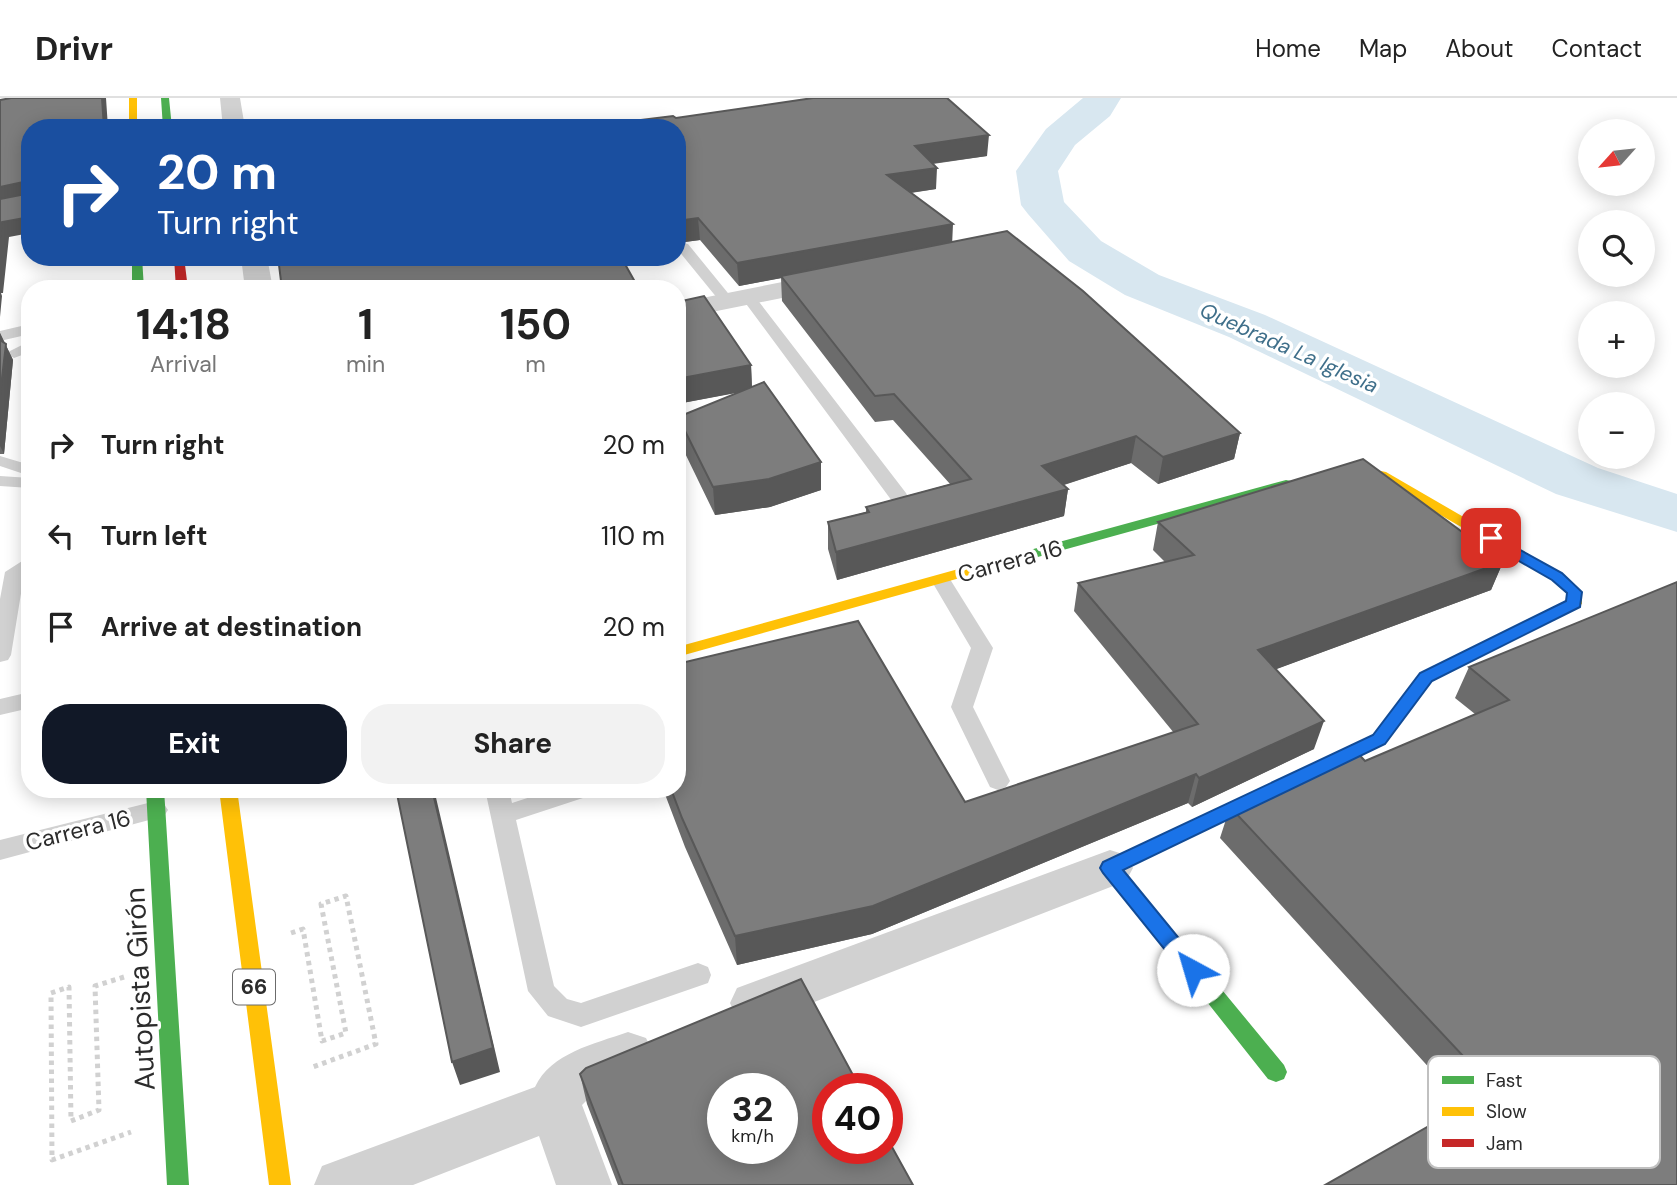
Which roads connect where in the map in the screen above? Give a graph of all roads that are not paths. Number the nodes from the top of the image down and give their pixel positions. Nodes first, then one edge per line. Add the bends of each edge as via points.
1 (132, 98) edge
2 (165, 98) edge
3 (230, 98) edge
4 (133, 119) edge
5 (166, 119) edge
6 (233, 119) edge
7 (686, 250) edge
8 (857, 275) edge
9 (738, 299) junction
10 (686, 309) edge
11 (21, 331) edge
12 (0, 336) edge
13 (21, 350) edge
14 (14, 353) dead end
15 (3, 461) dead end
16 (21, 468) edge
17 (1335, 471) edge
18 (1302, 480) edge
19 (0, 481) edge
20 (21, 482) edge
21 (900, 497) edge
22 (21, 568) edge
23 (941, 579) junction
24 (686, 650) edge
25 (0, 655) edge
26 (21, 702) edge
27 (0, 707) edge
28 (998, 780) dead end
29 (229, 798) edge
30 (499, 798) edge
31 (556, 798) edge
32 (155, 800) edge
33 (503, 815) junction
34 (0, 850) edge
35 (1110, 868) junction
36 (698, 975) dead end
37 (1276, 1072) dead end
38 (555, 1105) junction
39 (178, 1185) edge
40 (280, 1185) edge
41 (342, 1185) edge
42 (584, 1185) edge

1 - 4 main road
2 - 5 main road
3 - 6 street
7 - 9 lane
8 - 9 street
9 - 10 street
9 - 21 lane
11 - 12 lane
13 - 14 lane
15 - 16 lane
17 - 35 main road via 1381,475 1545,570 1574,592 1574,604 1426,677 1379,740
18 - 23 main road, Carrera 16
19 - 20 lane
22 - 25 lane via 15,572
23 - 24 main road, Carrera 16
23 - 28 lane via 982,648 962,707
26 - 27 lane
29 - 40 main road, 66
30 - 33 lane
31 - 33 lane
32 - 34 lane, Carrera 16
32 - 39 main road, Autopista Girón
33 - 36 lane via 542,991 558,1008 581,1014
35 - 37 main road
35 - 38 street via 813,979 573,1078 561,1089
38 - 41 street
38 - 42 street

